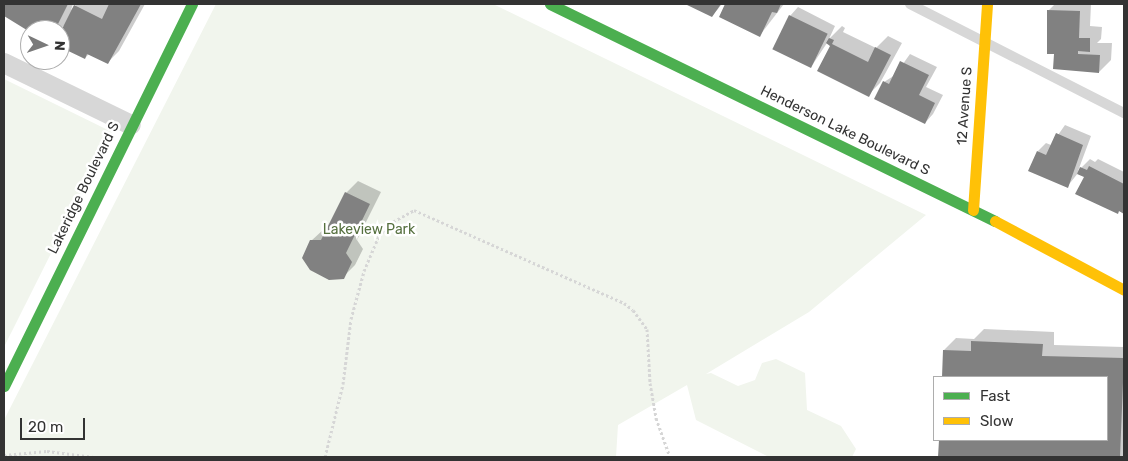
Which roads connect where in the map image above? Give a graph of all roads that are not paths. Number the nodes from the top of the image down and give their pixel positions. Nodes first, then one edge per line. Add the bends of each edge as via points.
1 (192, 4) edge
2 (550, 4) edge
3 (910, 4) edge
4 (987, 4) edge
5 (985, 41) junction
6 (4, 63) edge
7 (1124, 112) edge
8 (131, 125) junction
9 (973, 210) junction
10 (1124, 290) edge
11 (4, 386) edge

1 - 8 street, Lakeridge Boulevard S
2 - 9 street, Henderson Lake Boulevard S
3 - 5 lane
4 - 5 street, 12 Avenue S
5 - 7 lane
5 - 9 street, 12 Avenue S
6 - 8 street
8 - 11 street, Lakeridge Boulevard S
9 - 10 street, Henderson Lake Boulevard S

